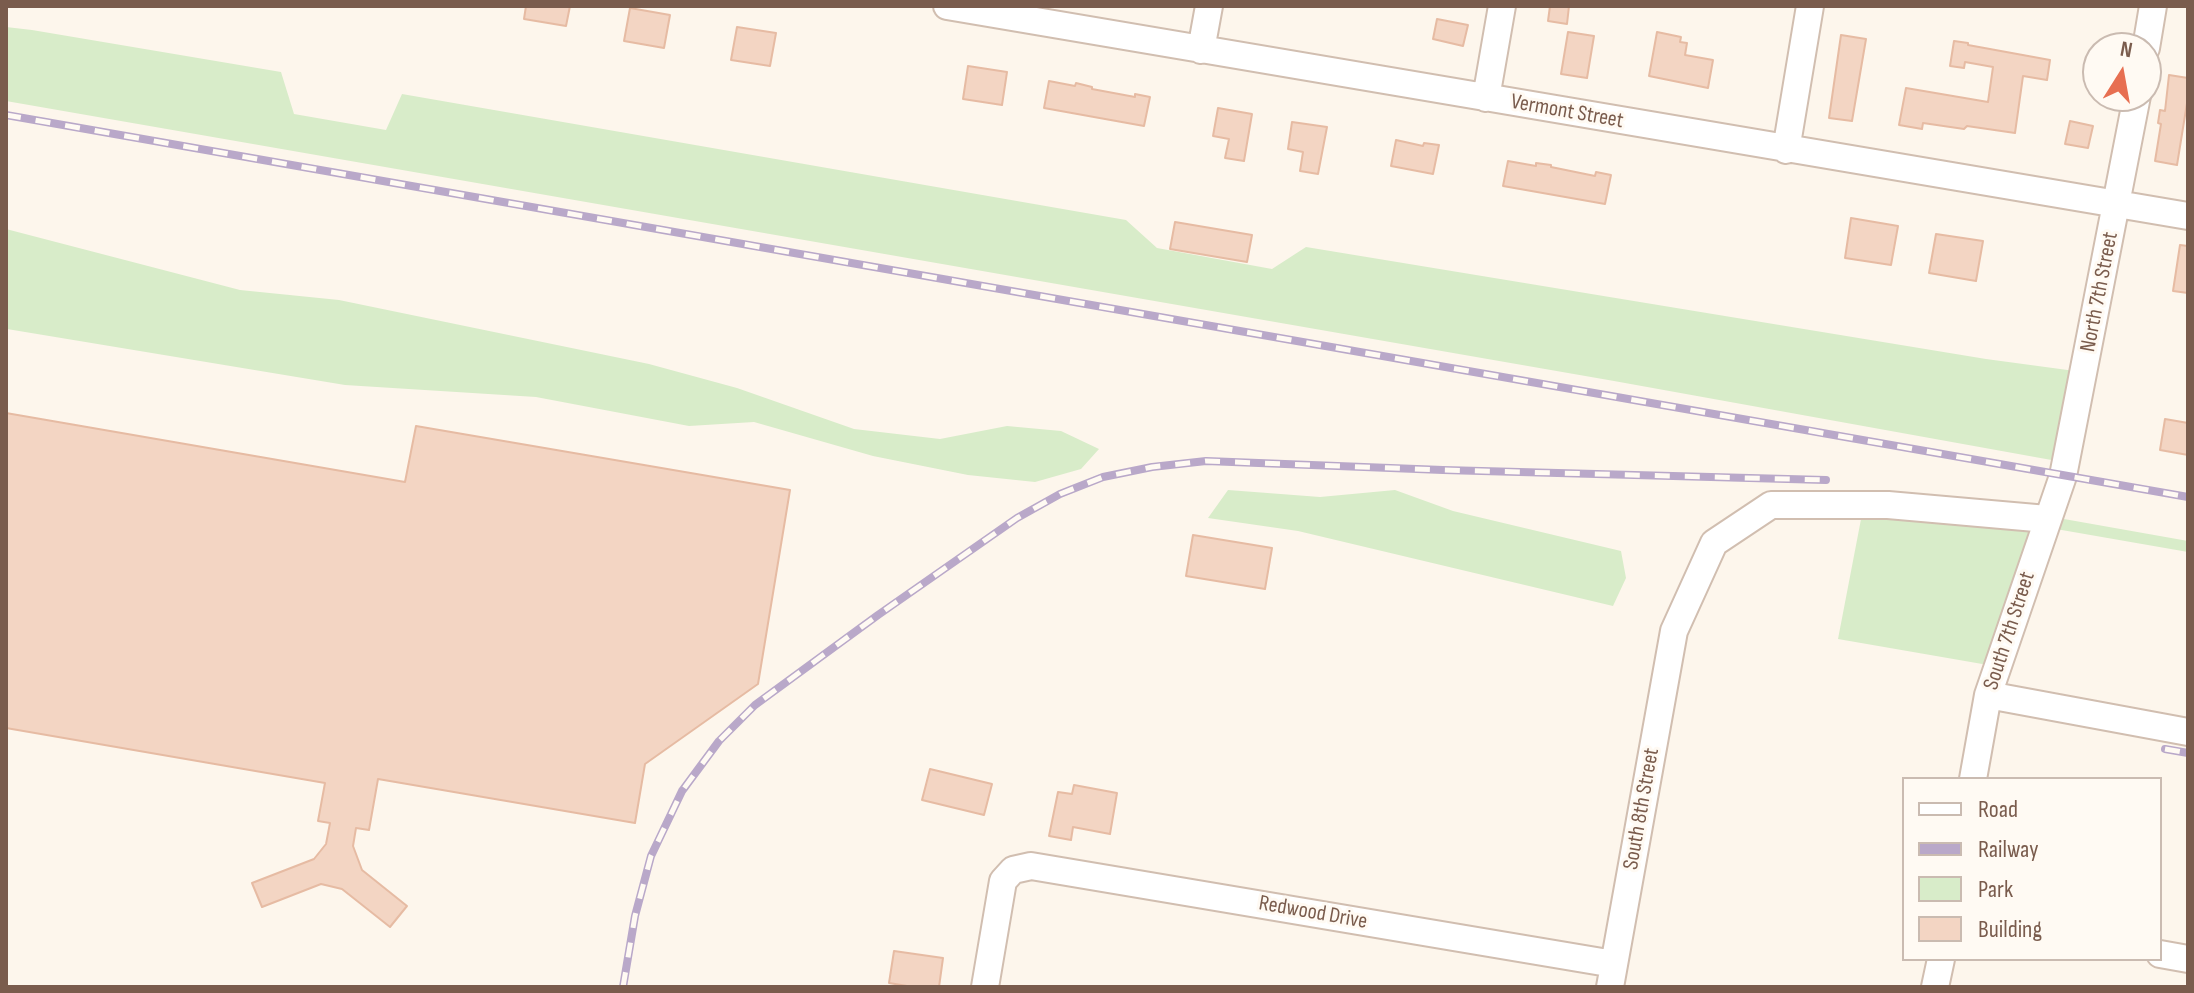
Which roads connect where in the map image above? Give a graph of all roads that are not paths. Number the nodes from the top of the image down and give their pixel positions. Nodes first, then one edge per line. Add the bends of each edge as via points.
1 (947, 6) edge
2 (1209, 6) edge
3 (1502, 6) edge
4 (1810, 6) edge
5 (2153, 6) edge
6 (2149, 32) edge
7 (1201, 50) junction
8 (1486, 98) junction
9 (2134, 112) edge
10 (1786, 150) junction
11 (2118, 203) junction
12 (2188, 216) edge
13 (2058, 487) joint
14 (2047, 519) junction
15 (1988, 695) junction
16 (2188, 732) edge
17 (1973, 777) edge
18 (2162, 954) edge
19 (2188, 959) edge
20 (1941, 961) edge
21 (1612, 976) edge
22 (985, 987) edge
23 (1935, 987) edge

1 - 7 street, Vermont Street
2 - 7 street
3 - 8 street
4 - 10 street
5 - 6 street
7 - 8 street, Vermont Street
8 - 10 street, Vermont Street
9 - 11 street, North 7th Street
10 - 11 street, Vermont Street
11 - 12 street, Vermont Street
11 - 13 street, North 7th Street
13 - 14 street, South 7th Street
14 - 15 street, South 7th Street
14 - 21 street, South 8th Street via 1888,505 1771,505 1714,543 1674,631
15 - 16 street
15 - 17 street, South 7th Street
18 - 19 street
20 - 23 street
21 - 22 street, Redwood Drive via 1031,866 1013,870 1003,881

